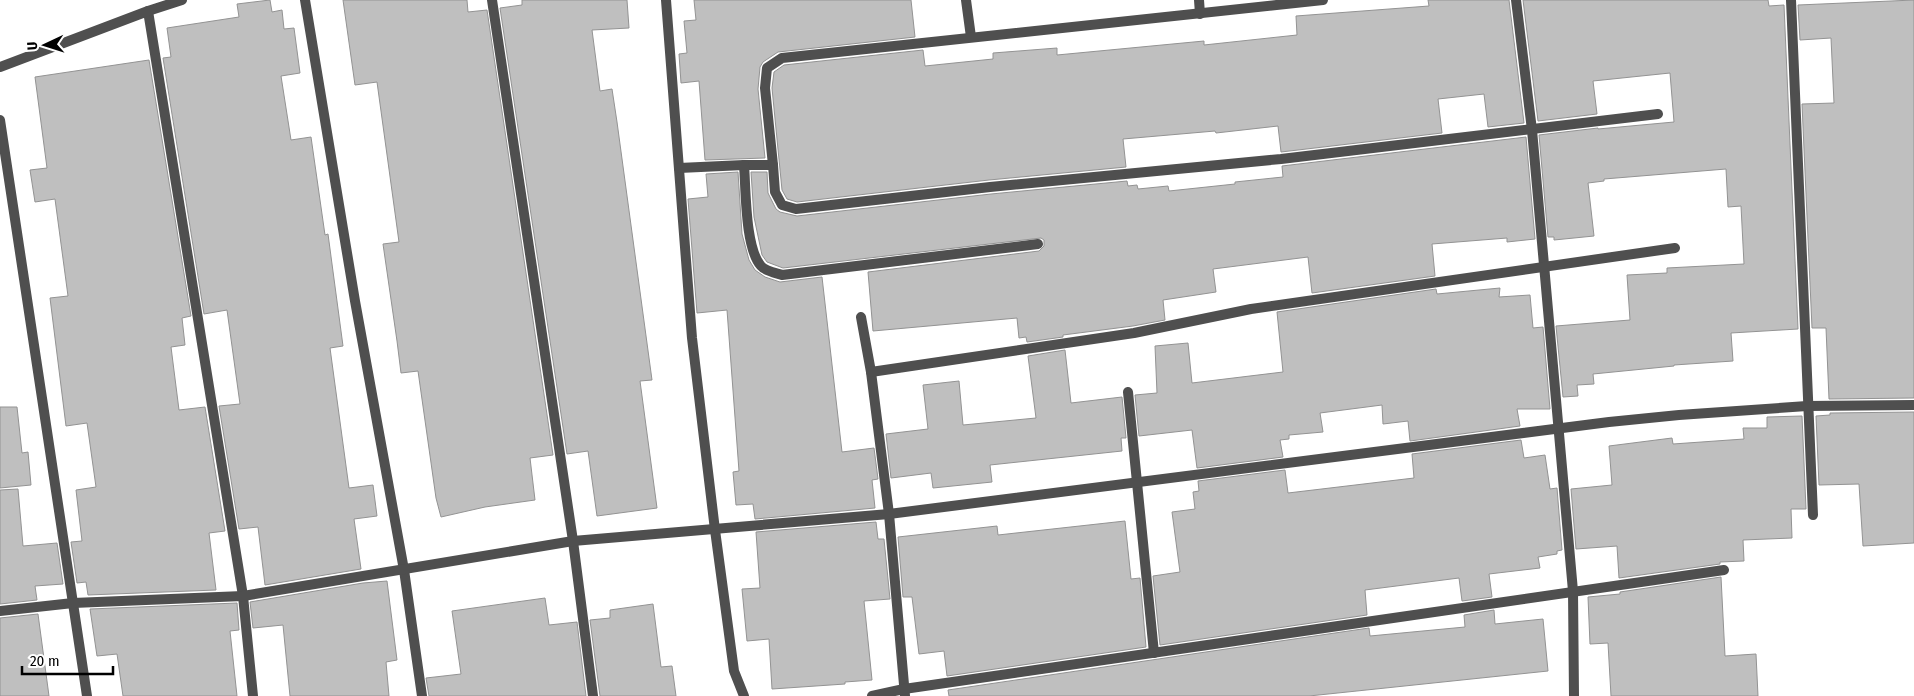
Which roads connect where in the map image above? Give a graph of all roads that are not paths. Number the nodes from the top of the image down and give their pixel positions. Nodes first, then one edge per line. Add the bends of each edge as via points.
1 (182, 0) edge
2 (305, 0) edge
3 (492, 0) edge
4 (666, 0) edge
5 (966, 0) edge
6 (1199, 0) edge
7 (1323, 0) edge
8 (1516, 0) edge
9 (1791, 0) edge
10 (148, 10) junction
11 (1200, 14) junction
12 (971, 37) junction
13 (0, 67) edge
14 (1658, 114) dead end
15 (0, 120) edge
16 (1532, 130) junction
17 (744, 165) junction
18 (772, 165) junction
19 (679, 168) junction
20 (1038, 244) dead end
21 (1675, 248) dead end
22 (1544, 266) junction
23 (861, 317) dead end
24 (870, 372) junction
25 (1128, 392) dead end
26 (1914, 405) edge
27 (1807, 406) junction
28 (1559, 430) junction
29 (1137, 481) junction
30 (888, 514) junction
31 (1813, 515) dead end
32 (714, 530) junction
33 (573, 541) junction
34 (404, 570) junction
35 (1724, 570) dead end
36 (1573, 591) junction
37 (243, 596) junction
38 (73, 603) junction
39 (0, 611) edge
40 (1154, 653) junction
41 (905, 692) edge
42 (87, 696) edge
43 (253, 696) edge
44 (422, 696) edge
45 (593, 696) edge
46 (744, 696) edge
47 (872, 696) edge
48 (1574, 696) edge

1 - 10 street
2 - 34 street
3 - 33 street
4 - 19 street
5 - 12 street
6 - 11 street
7 - 11 street
8 - 16 street
9 - 27 street
10 - 13 street
10 - 37 street
11 - 12 street
12 - 18 street via 782,58 767,68 765,88
14 - 16 street
15 - 38 street
16 - 18 street via 796,209 782,205 776,192
16 - 22 street
17 - 18 street
17 - 19 street
17 - 20 street via 753,254 762,268 782,275
19 - 32 street via 692,338
21 - 22 street
22 - 24 street via 1251,309 1134,333
22 - 28 street
23 - 24 street
24 - 30 street
25 - 29 street
26 - 27 street
27 - 28 street via 1679,414
27 - 31 street
28 - 29 street
28 - 36 street
29 - 30 street
29 - 40 street
30 - 32 street
30 - 41 street
32 - 33 street
32 - 46 street via 734,671
33 - 34 street
33 - 45 street
34 - 37 street
34 - 44 street
35 - 36 street
36 - 40 street
36 - 48 street
37 - 38 street
37 - 43 street
38 - 39 street
38 - 42 street
40 - 41 street
41 - 47 street

